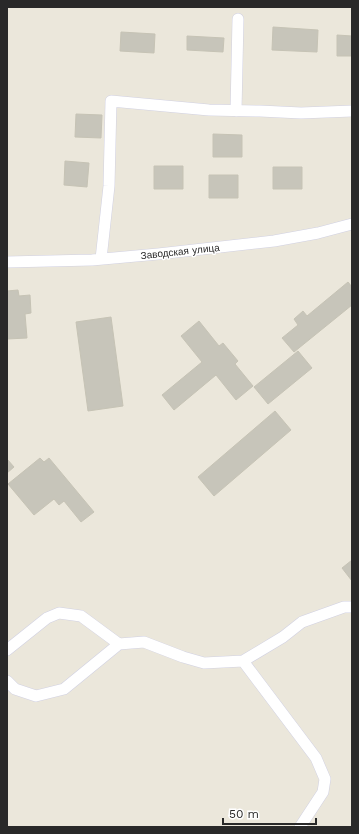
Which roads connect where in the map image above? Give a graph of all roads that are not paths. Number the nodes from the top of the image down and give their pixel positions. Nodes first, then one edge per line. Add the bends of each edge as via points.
1 (238, 19) dead end
2 (236, 110) junction
3 (352, 111) edge
4 (352, 224) edge
5 (100, 259) junction
6 (7, 262) edge
7 (352, 607) edge
8 (119, 644) junction
9 (7, 650) edge
10 (243, 660) junction
11 (7, 681) edge
12 (300, 827) edge

1 - 2 street
2 - 3 street via 301,113
2 - 5 street via 111,101 109,186
4 - 5 street, Заводская улица via 274,241
5 - 6 street, Заводская улица
7 - 10 street via 344,607 302,622 283,637
8 - 9 street via 81,616 59,613 47,618
8 - 10 street via 144,642 204,663
8 - 11 street via 64,689 36,696 15,689
10 - 12 street via 316,758 325,779 323,792

